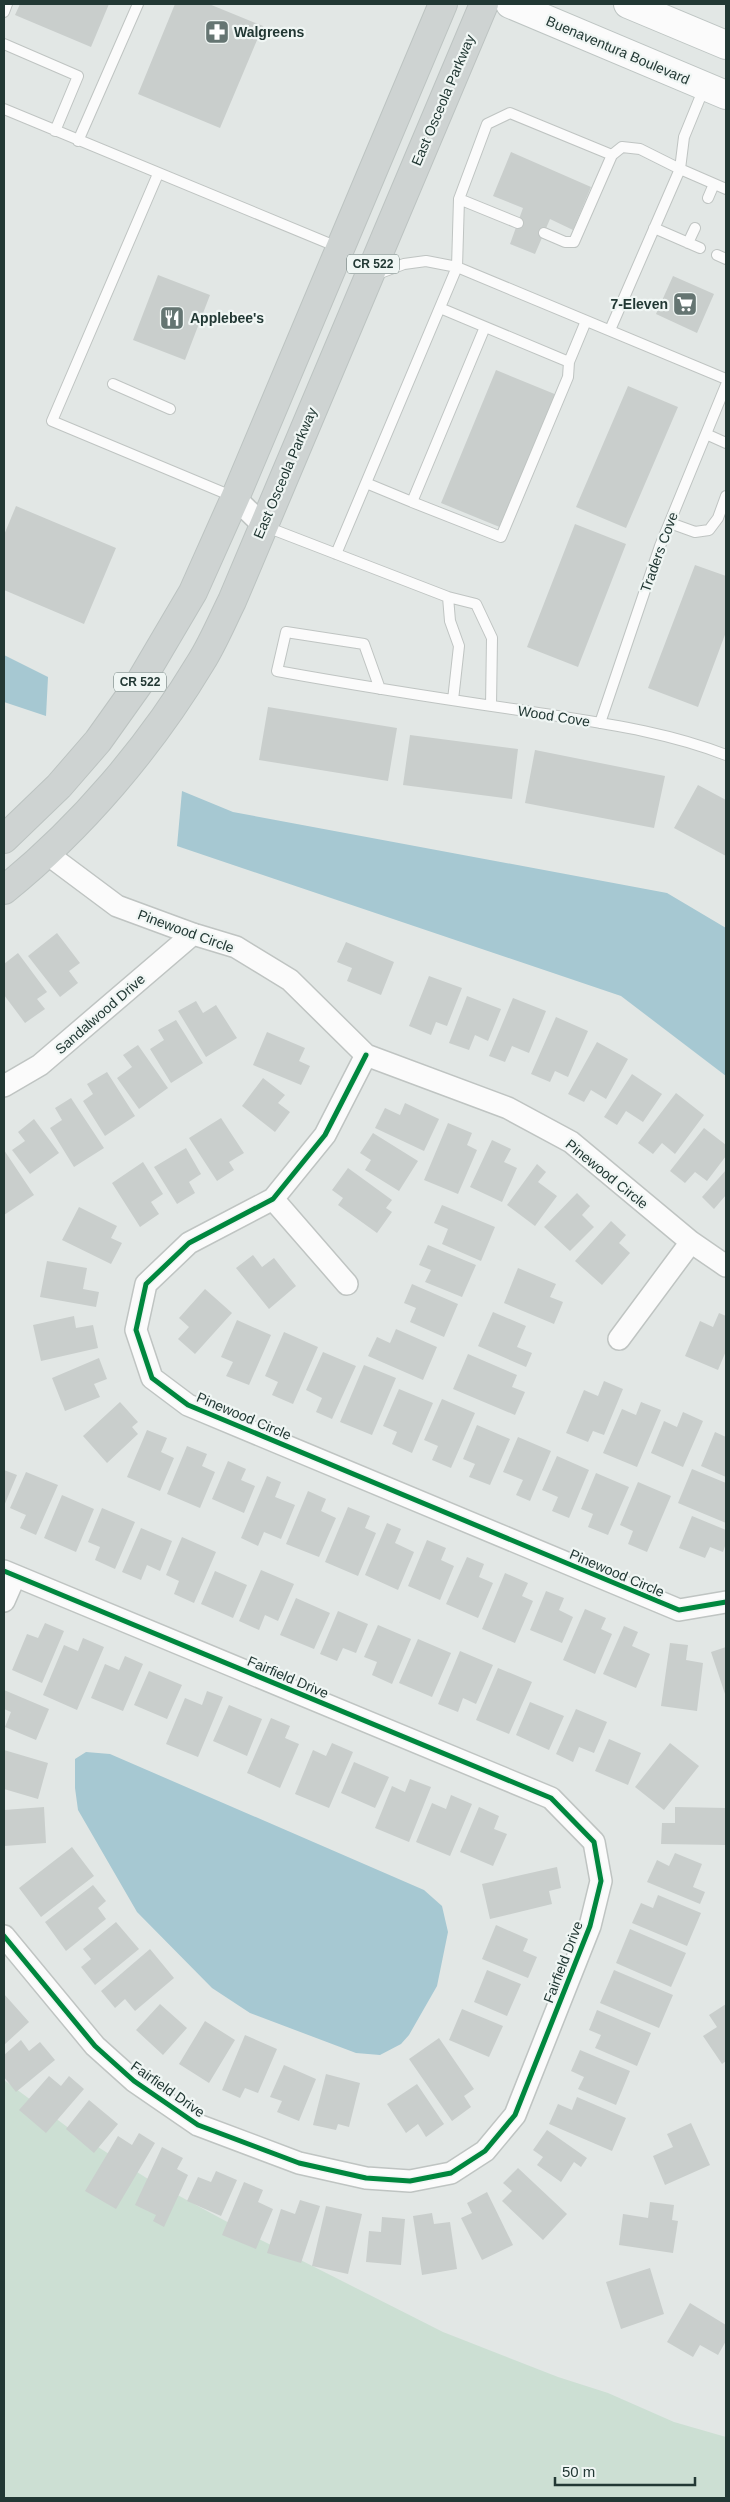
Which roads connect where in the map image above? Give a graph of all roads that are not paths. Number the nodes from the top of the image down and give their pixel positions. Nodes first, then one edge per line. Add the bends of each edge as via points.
1 (7, 4) edge
2 (138, 4) edge
3 (443, 4) edge
4 (484, 4) edge
5 (510, 4) edge
6 (628, 4) edge
7 (4, 12) edge
8 (720, 38) edge
9 (4, 44) edge
10 (715, 91) edge
11 (4, 109) edge
12 (55, 131) junction
13 (78, 141) junction
14 (612, 155) junction
15 (680, 170) junction
16 (158, 174) junction
17 (714, 184) junction
18 (726, 189) edge
19 (708, 198) dead end
20 (460, 199) junction
21 (518, 223) dead end
22 (654, 228) junction
23 (695, 228) dead end
24 (544, 233) dead end
25 (688, 243) junction
26 (341, 248) junction
27 (700, 248) dead end
28 (457, 267) junction
29 (368, 278) junction
30 (440, 308) junction
31 (586, 321) junction
32 (485, 327) junction
33 (610, 330) junction
34 (569, 362) junction
35 (726, 379) edge
36 (112, 384) dead end
37 (726, 384) edge
38 (170, 408) dead end
39 (706, 434) junction
40 (726, 443) edge
41 (366, 483) junction
42 (726, 496) edge
43 (235, 498) junction
44 (412, 502) junction
45 (670, 523) junction
46 (264, 525) junction
47 (336, 554) junction
48 (448, 598) junction
49 (140, 682) junction
50 (380, 689) junction
51 (453, 700) junction
52 (491, 706) junction
53 (600, 723) junction
54 (726, 755) edge
55 (4, 839) edge
56 (46, 853) junction
57 (4, 890) edge
58 (193, 934) junction
59 (366, 1055) junction
60 (4, 1086) edge
61 (273, 1199) junction
62 (691, 1242) junction
63 (726, 1266) edge
64 (347, 1284) dead end
65 (619, 1338) dead end
66 (9, 1573) edge
67 (4, 1602) edge
68 (726, 1602) edge
69 (4, 1936) edge

1 - 7 lane
2 - 13 lane
3 - 26 main road, CR 522
4 - 29 main road, East Osceola Parkway / CR 522
5 - 10 main road, Buenaventura Boulevard
6 - 8 main road
9 - 12 lane via 78,76
10 - 15 lane via 684,137
11 - 12 lane
12 - 13 lane
13 - 16 lane
14 - 15 lane via 622,147 640,149
14 - 20 lane via 510,112 486,124
14 - 24 lane via 574,242 565,242
15 - 17 lane
15 - 22 lane
16 - 26 lane
16 - 43 lane via 52,421
17 - 18 lane
17 - 19 lane
20 - 21 lane
20 - 28 lane
22 - 25 lane
22 - 33 lane
23 - 25 lane
25 - 27 lane
26 - 43 main road, CR 522
28 - 29 lane via 426,261 404,264
28 - 30 lane
28 - 31 lane
29 - 46 main road, East Osceola Parkway / CR 522
30 - 32 lane
30 - 41 lane
31 - 33 lane
31 - 34 lane
32 - 34 lane
32 - 44 lane
33 - 35 lane
34 - 44 lane via 568,377 501,538
36 - 38 lane
37 - 39 lane, Traders Cove
39 - 40 lane
39 - 45 lane, Traders Cove
41 - 44 lane
41 - 47 lane
42 - 45 lane via 718,518 709,530 696,532
43 - 46 street
43 - 49 main road, CR 522 via 193,592
45 - 53 lane, Traders Cove
46 - 47 lane
46 - 56 main road, East Osceola Parkway / CR 522 via 202,662 159,725 108,790
47 - 48 lane
48 - 51 lane via 450,621 459,646
48 - 52 lane via 476,604 492,638
49 - 55 main road, CR 522 via 98,740 59,786
49 - 56 main road via 119,743 54,818 44,834
50 - 50 lane, Wood Cove via 364,644 286,632 277,671
50 - 51 lane, Wood Cove
51 - 52 lane, Wood Cove
52 - 53 lane, Wood Cove
53 - 54 lane, Wood Cove via 701,745
56 - 57 main road, East Osceola Parkway / CR 522
56 - 58 street, Pinewood Circle via 117,906
58 - 59 street, Pinewood Circle via 236,947 290,980
58 - 60 street, Sandalwood Drive via 40,1065
59 - 61 street, Pinewood Circle via 325,1135
59 - 62 street, Pinewood Circle via 508,1108 571,1142
61 - 64 street
61 - 68 street, Pinewood Circle via 189,1244 146,1284 136,1330 152,1378 188,1405 679,1610
62 - 63 street, Pinewood Circle
62 - 65 street
66 - 67 street, Fairfield Drive
66 - 69 street, Fairfield Drive via 551,1798 594,1842 602,1881 590,1926 515,2115 485,2151 451,2173 410,2181 366,2178 299,2163 198,2125 134,2081 95,2046

